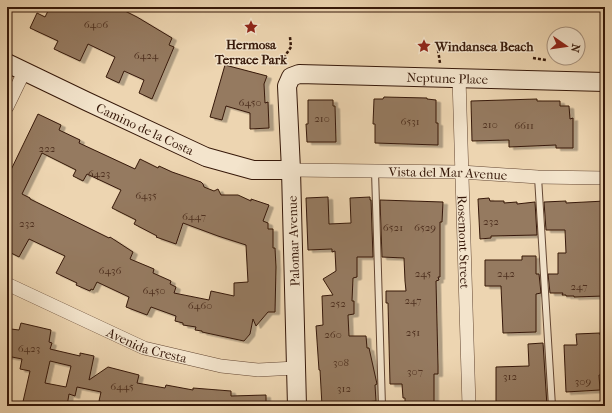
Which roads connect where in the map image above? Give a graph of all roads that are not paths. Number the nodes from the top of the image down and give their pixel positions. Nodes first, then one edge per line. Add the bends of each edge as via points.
1 (7, 63) edge
2 (24, 72) junction
3 (291, 77) joint
4 (459, 78) junction
5 (605, 82) edge
6 (7, 107) edge
7 (291, 170) junction
8 (375, 171) junction
9 (461, 172) junction
10 (538, 177) junction
11 (605, 178) edge
12 (7, 284) edge
13 (296, 368) junction
14 (297, 406) edge
15 (382, 406) edge
16 (469, 406) edge
17 (552, 406) edge

1 - 2 street, Camino de la Costa
2 - 6 street
2 - 7 street, Camino de la Costa via 206,157 253,170
3 - 4 street, Neptune Place via 299,74
3 - 7 street, Palomar Avenue via 286,86
4 - 5 street, Neptune Place
4 - 9 street, Rosemont Street
7 - 8 street, Vista del Mar Avenue
7 - 13 street, Palomar Avenue
8 - 9 street, Vista del Mar Avenue
8 - 15 lane
9 - 10 street, Vista del Mar Avenue
9 - 16 street, Rosemont Street
10 - 11 street, Vista del Mar Avenue
10 - 17 lane
12 - 13 street, Avenida Cresta via 144,348 221,366 258,370
13 - 14 street, Palomar Avenue

